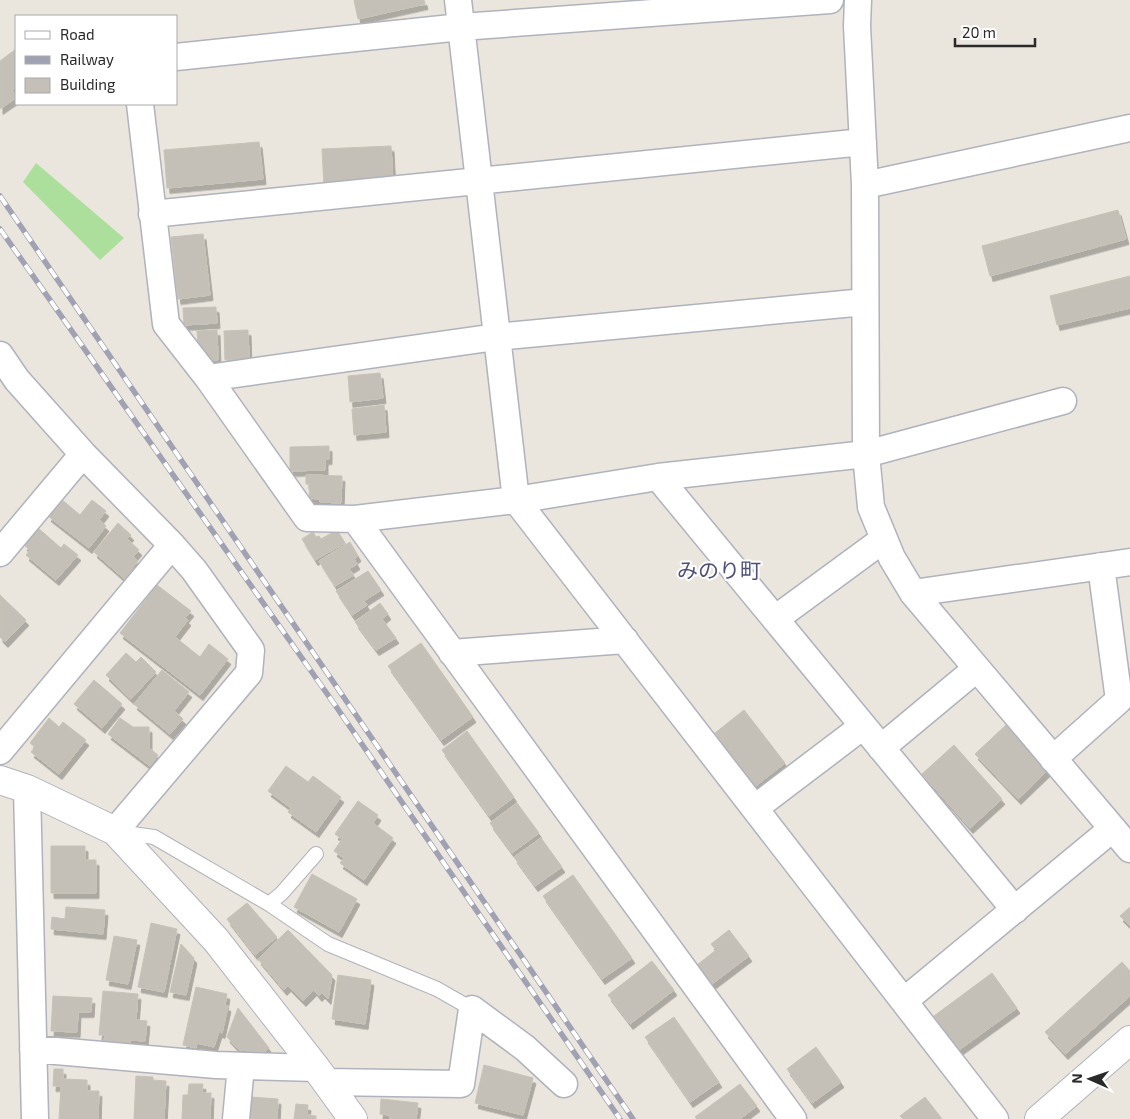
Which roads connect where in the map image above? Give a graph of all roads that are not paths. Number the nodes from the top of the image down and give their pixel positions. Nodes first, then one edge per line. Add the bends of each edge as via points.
1 (458, 0) edge
2 (830, 0) edge
3 (858, 0) edge
4 (461, 27) junction
5 (178, 57) edge
6 (140, 105) edge
7 (1130, 128) edge
8 (863, 142) junction
9 (479, 181) junction
10 (865, 185) junction
11 (152, 214) junction
12 (865, 302) junction
13 (496, 337) junction
14 (0, 355) edge
15 (208, 378) junction
16 (8, 381) edge
17 (1063, 401) dead end
18 (83, 454) junction
19 (866, 454) junction
20 (658, 477) junction
21 (516, 500) junction
22 (355, 519) junction
23 (884, 538) junction
24 (172, 544) junction
25 (0, 553) edge
26 (1130, 562) edge
27 (1101, 566) junction
28 (913, 593) junction
29 (775, 619) junction
30 (625, 640) junction
31 (452, 653) junction
32 (976, 669) junction
33 (863, 726) junction
34 (881, 748) junction
35 (0, 751) edge
36 (1053, 759) junction
37 (0, 780) edge
38 (27, 789) junction
39 (755, 808) junction
40 (1112, 829) junction
41 (115, 831) junction
42 (1130, 849) edge
43 (316, 854) dead end
44 (269, 904) junction
45 (1015, 910) junction
46 (904, 1001) junction
47 (472, 1009) junction
48 (1130, 1040) edge
49 (33, 1049) junction
50 (241, 1066) junction
51 (321, 1075) junction
52 (564, 1084) dead end
53 (35, 1119) edge
54 (236, 1119) edge
55 (353, 1119) edge
56 (793, 1119) edge
57 (995, 1119) edge
58 (1039, 1119) edge

1 - 4 street
2 - 4 street
3 - 8 street
4 - 5 street
4 - 9 street
6 - 11 street
7 - 10 street
8 - 9 street
8 - 10 street
9 - 11 street
9 - 13 street
10 - 12 street
11 - 15 street via 166,324
12 - 13 street
12 - 19 street
13 - 15 street
13 - 21 street
14 - 16 street
15 - 22 street via 307,518
16 - 18 street
17 - 19 street
18 - 24 street
18 - 25 street
19 - 20 street
19 - 23 street via 871,507
20 - 21 street
20 - 29 street
21 - 22 street
21 - 30 street
22 - 31 street
23 - 28 street
23 - 29 street
24 - 35 street
24 - 41 street via 251,650 249,673
26 - 27 street
27 - 28 street
27 - 36 street via 1119,700
28 - 32 street
29 - 33 street
30 - 31 street
30 - 39 street
31 - 56 street
32 - 34 street
32 - 36 street
33 - 34 street
33 - 39 street
34 - 45 street
36 - 40 street
37 - 38 street
38 - 41 street
38 - 49 street
39 - 46 street
40 - 42 street
40 - 45 street
41 - 44 lane via 154,837
41 - 51 street via 216,940
43 - 44 lane via 282,894
44 - 47 lane via 328,944 437,989
45 - 46 street
46 - 57 street
47 - 51 street via 461,1084
47 - 52 street via 525,1048
48 - 58 street
49 - 50 street
49 - 53 street
50 - 51 street
50 - 54 street
51 - 55 street

